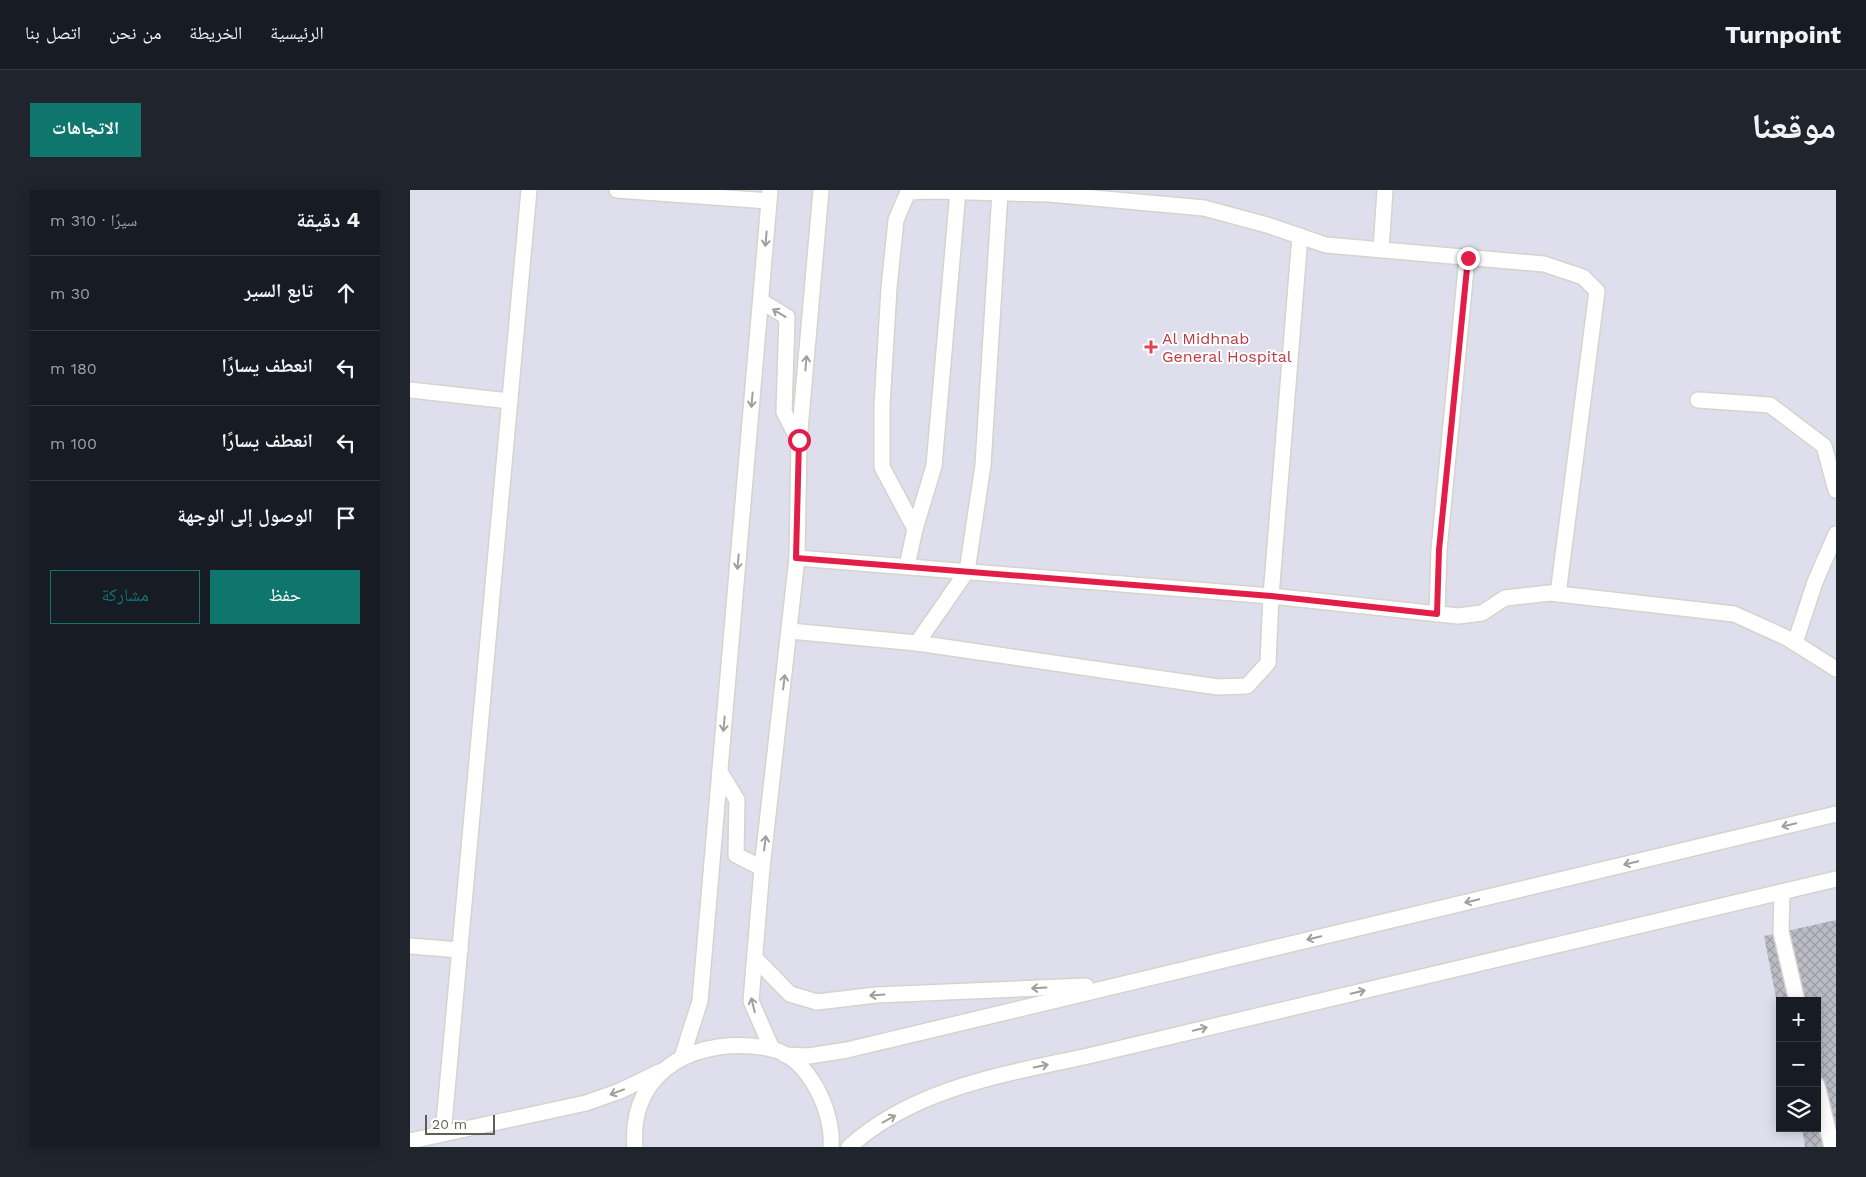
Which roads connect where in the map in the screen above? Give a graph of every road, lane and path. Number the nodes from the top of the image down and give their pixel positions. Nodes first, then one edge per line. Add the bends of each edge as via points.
1 (529, 190) edge
2 (617, 190) edge
3 (821, 190) edge
4 (1385, 190) edge
5 (958, 191) edge
6 (1000, 192) junction
7 (770, 196) edge
8 (1300, 236) junction
9 (1381, 250) junction
10 (1468, 258) junction
11 (761, 302) junction
12 (410, 390) edge
13 (1698, 400) dead end
14 (510, 401) junction
15 (799, 440) junction
16 (1836, 490) edge
17 (916, 529) junction
18 (1836, 534) edge
19 (796, 558) junction
20 (907, 566) junction
21 (967, 571) junction
22 (1558, 594) junction
23 (1271, 596) junction
24 (1437, 614) junction
25 (790, 631) junction
26 (917, 643) junction
27 (1795, 643) junction
28 (1836, 669) edge
29 (720, 772) junction
30 (1836, 814) edge
31 (762, 868) junction
32 (1836, 879) edge
33 (1782, 892) junction
34 (410, 946) edge
35 (460, 950) junction
36 (755, 958) junction
37 (1123, 984) junction
38 (1796, 997) edge
39 (778, 1052) junction
40 (682, 1057) junction
41 (661, 1071) junction
42 (1817, 1087) edge
43 (443, 1134) junction
44 (410, 1141) edge
45 (635, 1147) edge
46 (831, 1147) edge
47 (849, 1147) edge
48 (1832, 1147) edge

1 - 14 street
2 - 7 street
15 -> 3 street
4 - 9 street
5 - 6 street
5 - 17 street via 934,466
5 - 17 street via 908,192 896,220 882,405 882,467
6 - 8 street via 1204,208
6 - 21 street via 982,465
7 -> 11 street
8 - 9 street via 1326,245
8 - 23 street
9 - 10 street
10 - 22 street via 1544,264 1584,277 1597,291
10 - 24 street via 1440,540
15 -> 11 street via 784,412 787,318
11 -> 29 street
12 - 14 street
13 - 16 street via 1770,405 1824,446
14 - 35 street
15 - 19 street
17 - 20 street
18 - 27 street via 1815,582
19 - 20 street
19 - 25 street
20 - 21 street
21 - 23 street
21 - 26 street
22 - 24 street via 1506,598 1482,613
22 - 27 street via 1734,614
23 - 24 street
23 - 26 street via 1268,663 1247,686 1218,687
25 - 26 street
31 -> 25 street
27 - 28 street
29 - 31 street via 737,800 736,855
29 - 40 street via 700,1001
30 -> 37 street
31 - 36 street
32 - 33 street
33 - 38 street via 1781,932
47 -> 33 street via 867,1131 912,1106 975,1080
34 - 35 street
35 - 43 street
37 -> 36 street via 876,995 817,1002 790,994
39 -> 36 street via 751,1001
37 - 39 street via 847,1050 810,1056
39 - 40 street via 720,1046
39 - 46 street via 809,1076 825,1103 832,1134
40 - 41 street
41 -> 43 street via 586,1103
41 - 45 street via 642,1098 634,1131
42 - 48 street
43 - 44 street

